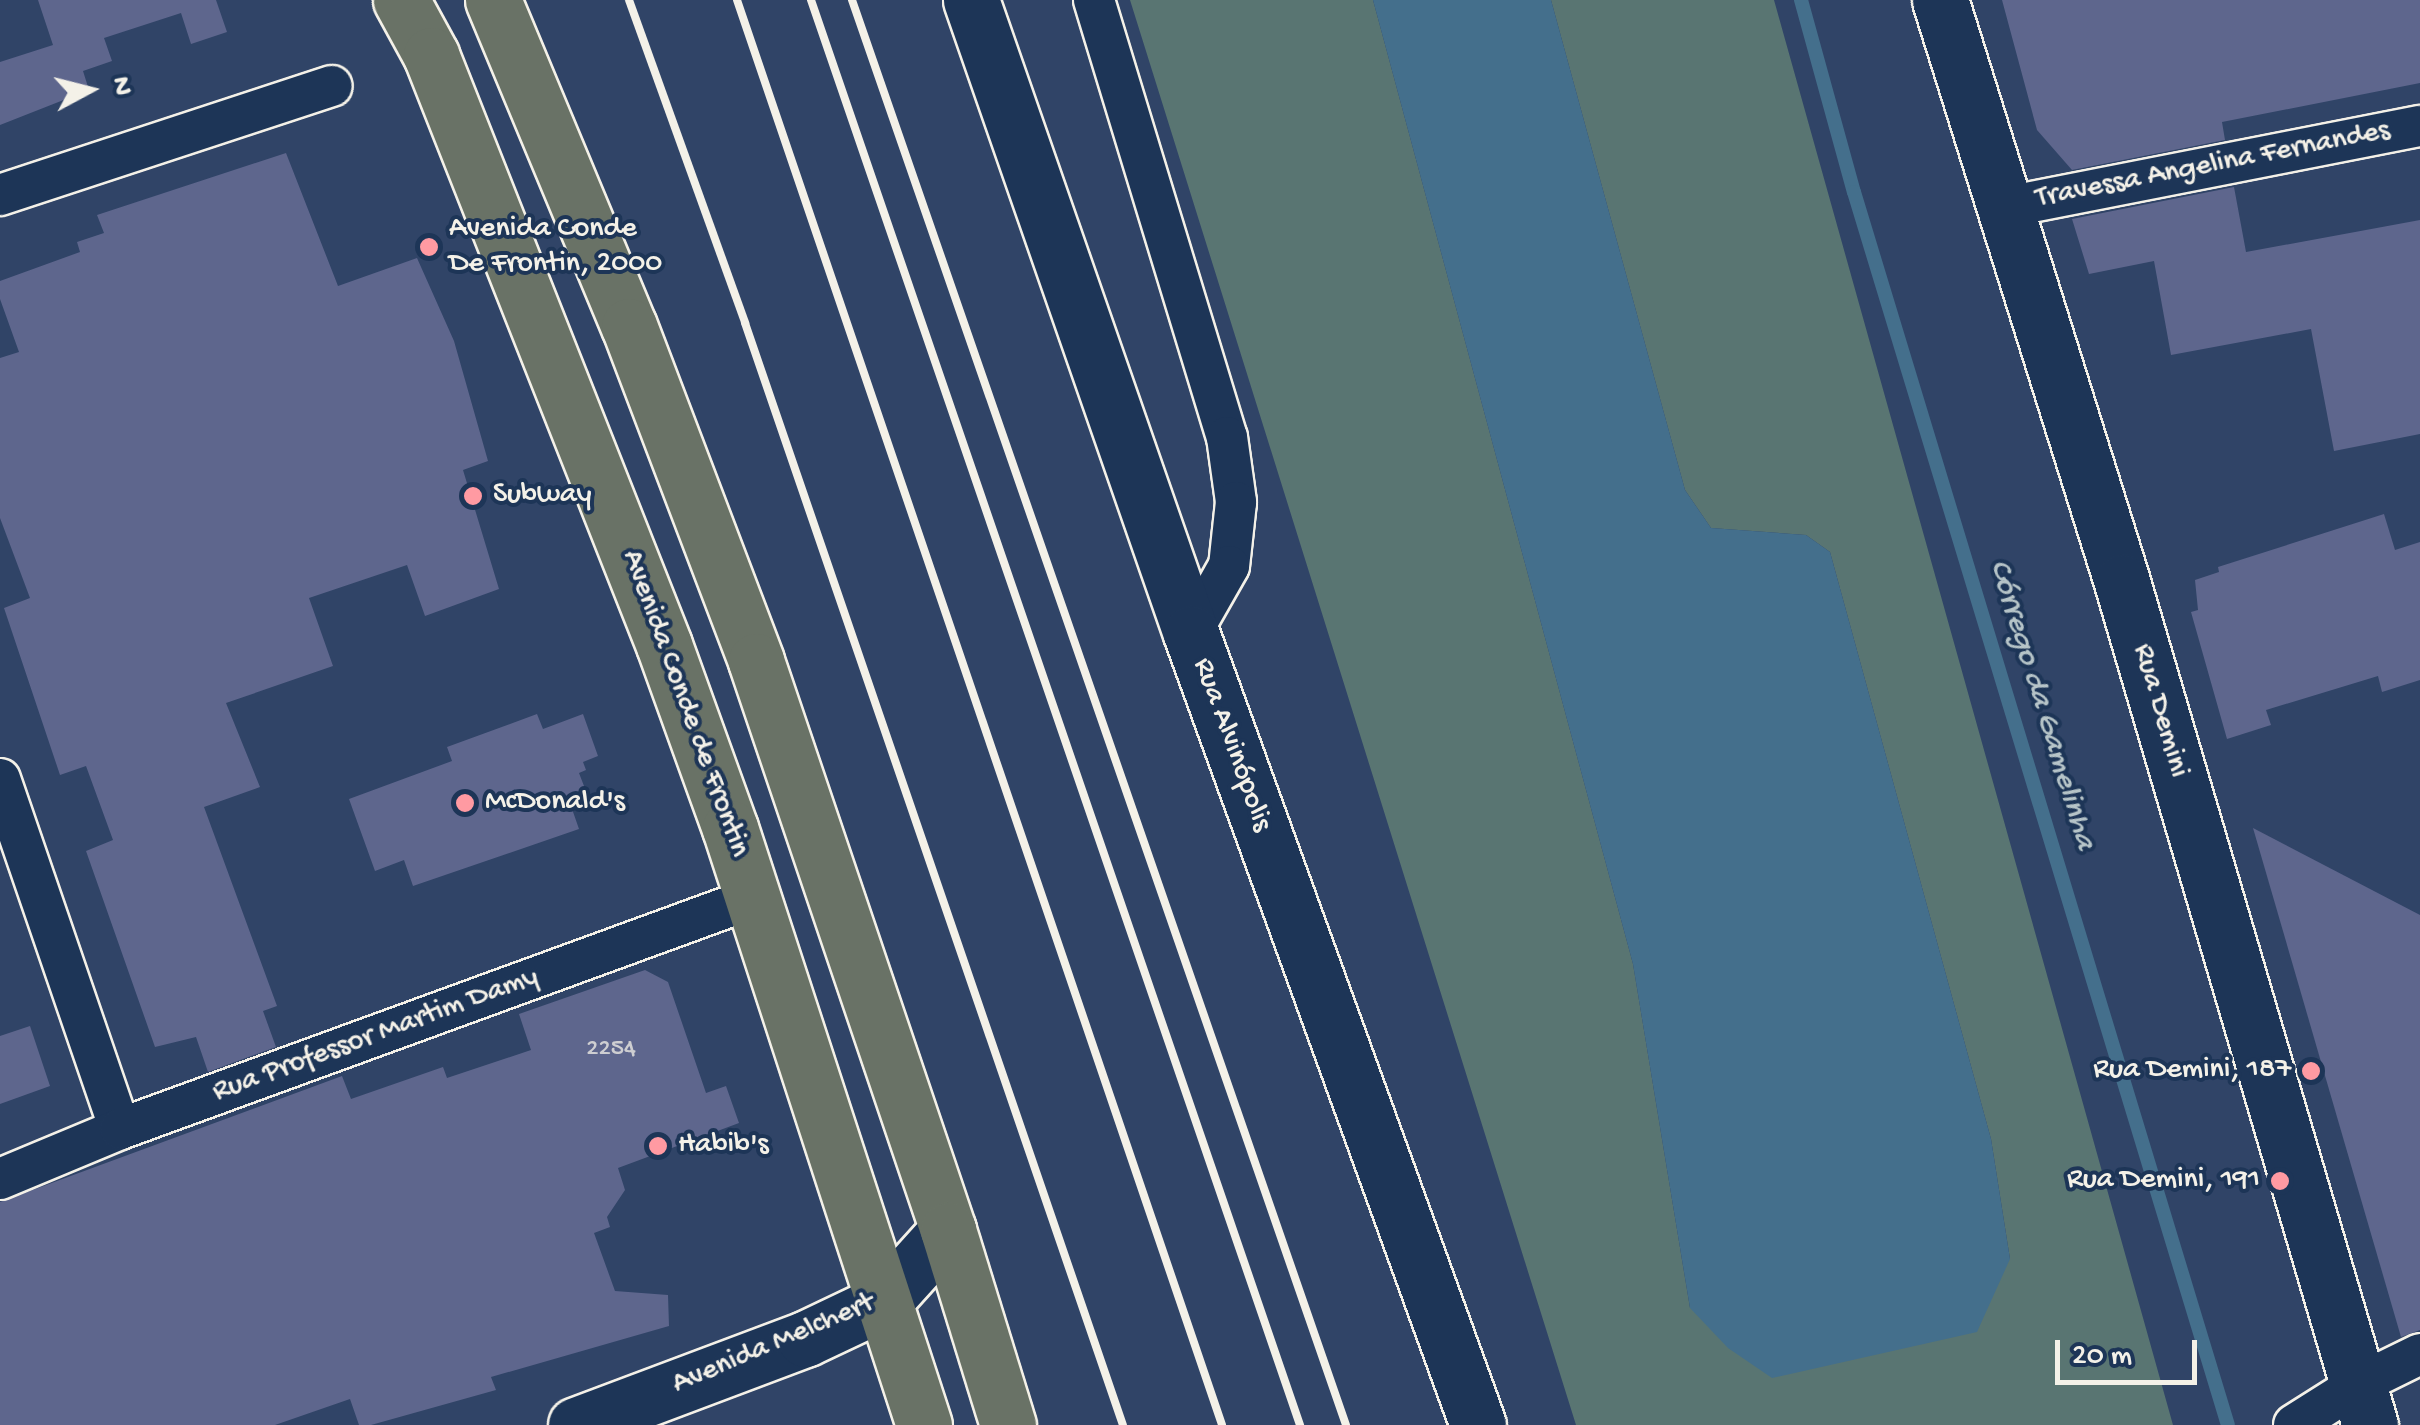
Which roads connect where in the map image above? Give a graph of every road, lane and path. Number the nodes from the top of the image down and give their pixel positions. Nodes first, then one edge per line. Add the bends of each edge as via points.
1 (401, 0) edge
2 (494, 0) edge
3 (971, 0) edge
4 (1094, 0) edge
5 (1940, 0) edge
6 (332, 86) dead end
7 (2420, 126) edge
8 (0, 195) edge
9 (2006, 207) junction
10 (1191, 633) junction
11 (0, 779) edge
12 (753, 898) junction
13 (120, 1130) junction
14 (0, 1179) edge
15 (948, 1230) junction
16 (882, 1302) junction
17 (2420, 1354) edge
18 (2363, 1405) edge
19 (576, 1425) edge
20 (924, 1425) edge
21 (1008, 1425) edge
22 (1478, 1425) edge
23 (2294, 1425) edge

1 - 12 highway, Avenida Conde de Frontin via 431,55 600,475
2 - 15 highway via 629,326 756,661
3 - 10 street
4 - 10 street, Rua Alvinópolis via 1227,437 1236,502 1229,566
5 - 9 street, Rua Demini
6 - 8 street
7 - 9 street, Travessa Angelina Fernandes
9 - 18 street, Rua Demini
10 - 22 street, Rua Alvinópolis
11 - 13 street
12 - 13 street, Rua Professor Martim Damy
12 - 16 highway, Avenida Conde de Frontin
13 - 14 street, Rua Professor Martim Damy
15 - 16 street, Avenida Melchert
15 - 21 highway
16 - 19 street, Avenida Melchert
16 - 20 highway, Avenida Conde de Frontin
17 - 18 street
18 - 23 street

